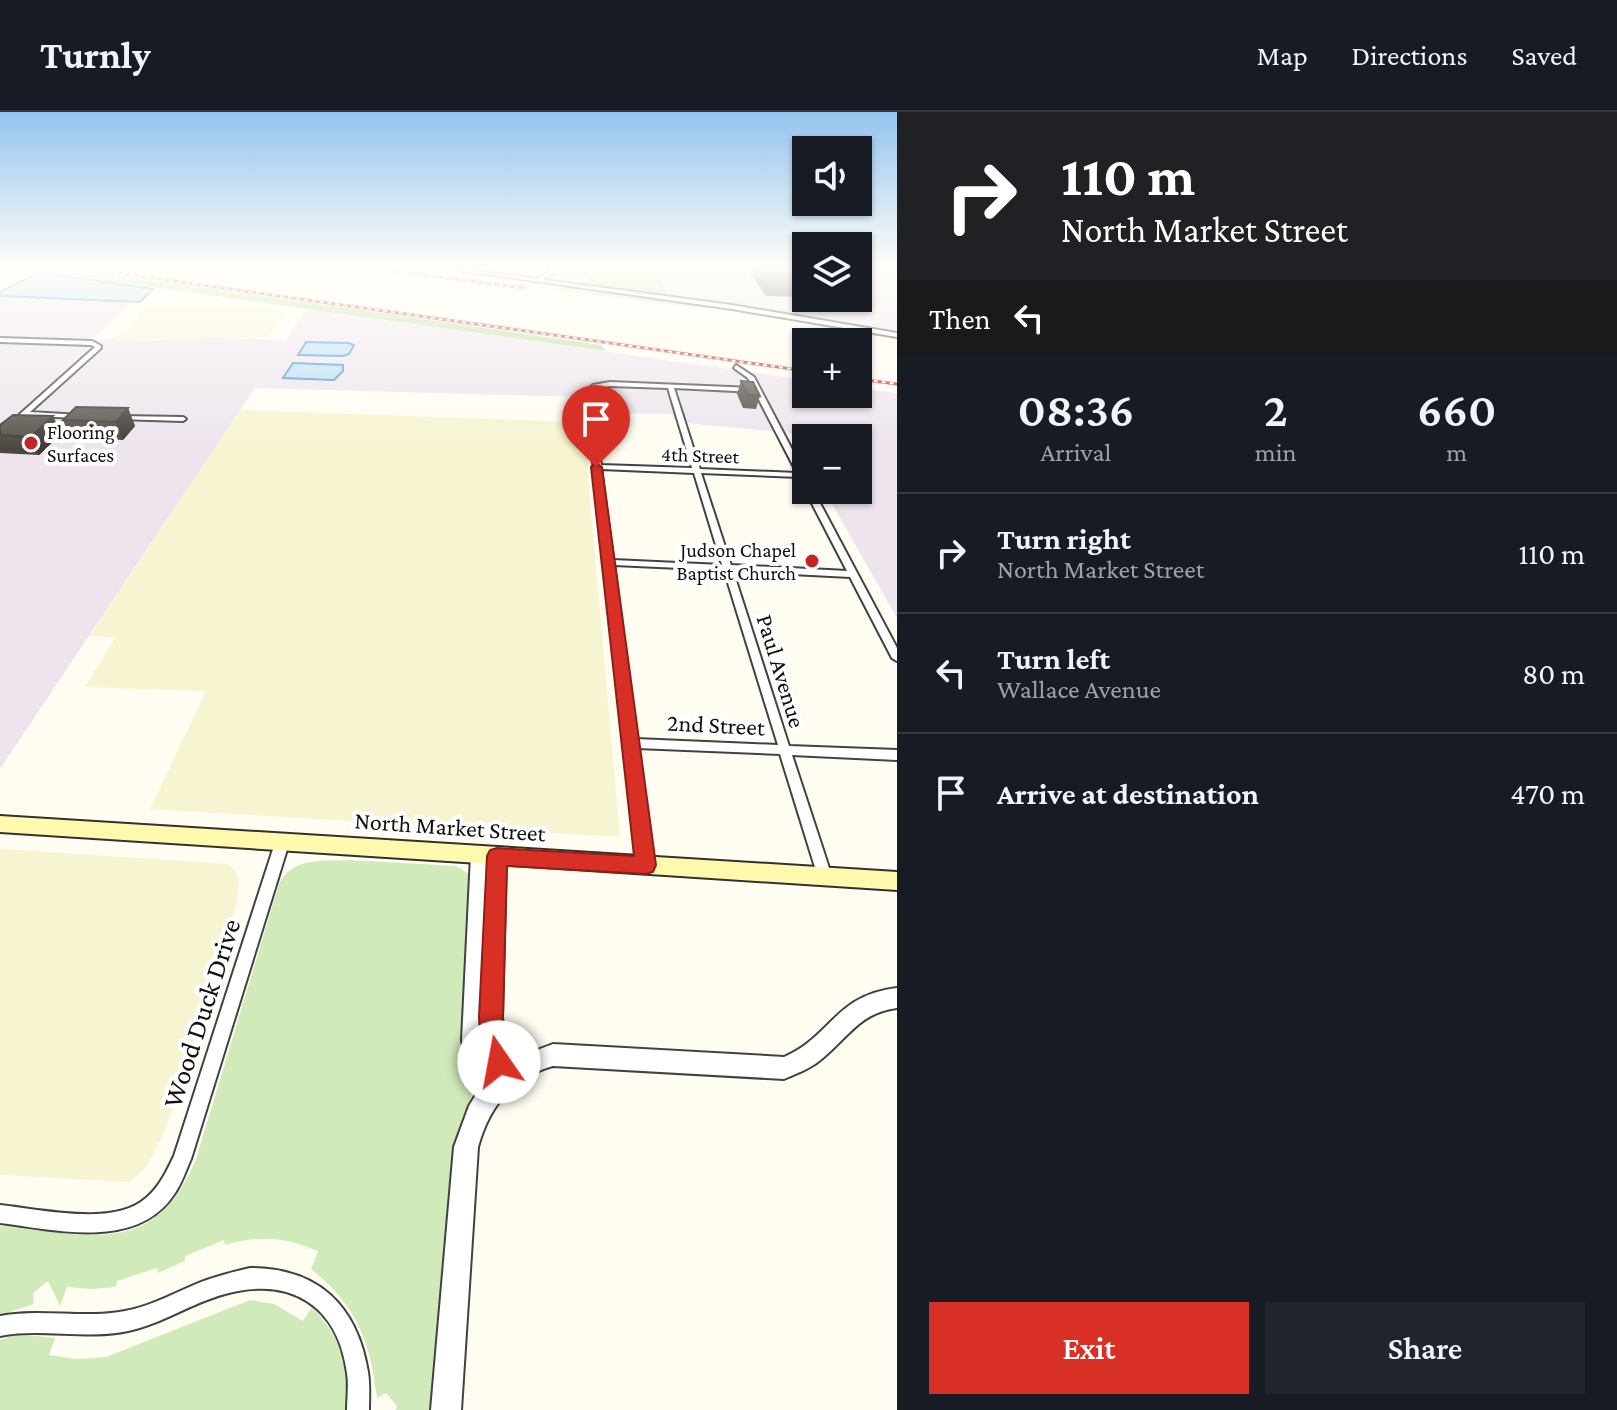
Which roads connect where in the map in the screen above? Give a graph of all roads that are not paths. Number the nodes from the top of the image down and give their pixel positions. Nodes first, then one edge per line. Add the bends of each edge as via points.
1 (855, 329) edge
2 (897, 335) edge
3 (0, 340) edge
4 (736, 367) dead end
5 (670, 386) junction
6 (758, 390) junction
7 (24, 414) junction
8 (88, 417) edge
9 (103, 418) edge
10 (183, 419) dead end
11 (0, 436) edge
12 (792, 457) edge
13 (596, 467) junction
14 (698, 471) junction
15 (792, 475) edge
16 (816, 504) edge
17 (608, 562) junction
18 (728, 568) junction
19 (853, 574) junction
20 (897, 658) edge
21 (629, 743) junction
22 (785, 751) junction
23 (897, 755) edge
24 (0, 824) edge
25 (282, 843) junction
26 (489, 856) junction
27 (646, 865) junction
28 (825, 877) junction
29 (897, 881) edge
30 (897, 998) edge
31 (500, 1083) junction
32 (0, 1214) edge
33 (0, 1326) edge
34 (358, 1410) edge
35 (446, 1410) edge

1 - 2 street
3 - 7 street via 98,345
4 - 6 street
5 - 6 street
5 - 13 street via 593,387 588,393
5 - 14 street, Paul Avenue
6 - 12 street
7 - 8 street
7 - 11 street
9 - 10 street
13 - 14 street, 4th Street
13 - 17 street
14 - 15 street, 4th Street
14 - 18 street, Paul Avenue
16 - 19 street
17 - 18 street
17 - 21 street
18 - 19 street
18 - 22 street, Paul Avenue
19 - 20 street
21 - 22 street, 2nd Street
21 - 27 street
22 - 23 street, 2nd Street
22 - 28 street, Paul Avenue
24 - 25 main road, North Market Street
25 - 26 main road, North Market Street
25 - 32 street, Wood Duck Drive via 175,1180 164,1196 121,1222
26 - 27 main road, North Market Street
26 - 31 street via 473,1040 477,1067
27 - 28 main road, North Market Street
28 - 29 main road, North Market Street
30 - 31 street via 855,1010 805,1061 784,1068 553,1055 531,1060
31 - 35 street via 478,1108 466,1147
33 - 34 street via 19,1321 96,1326 129,1321 225,1283 260,1276 291,1279 317,1293 348,1338 358,1373

